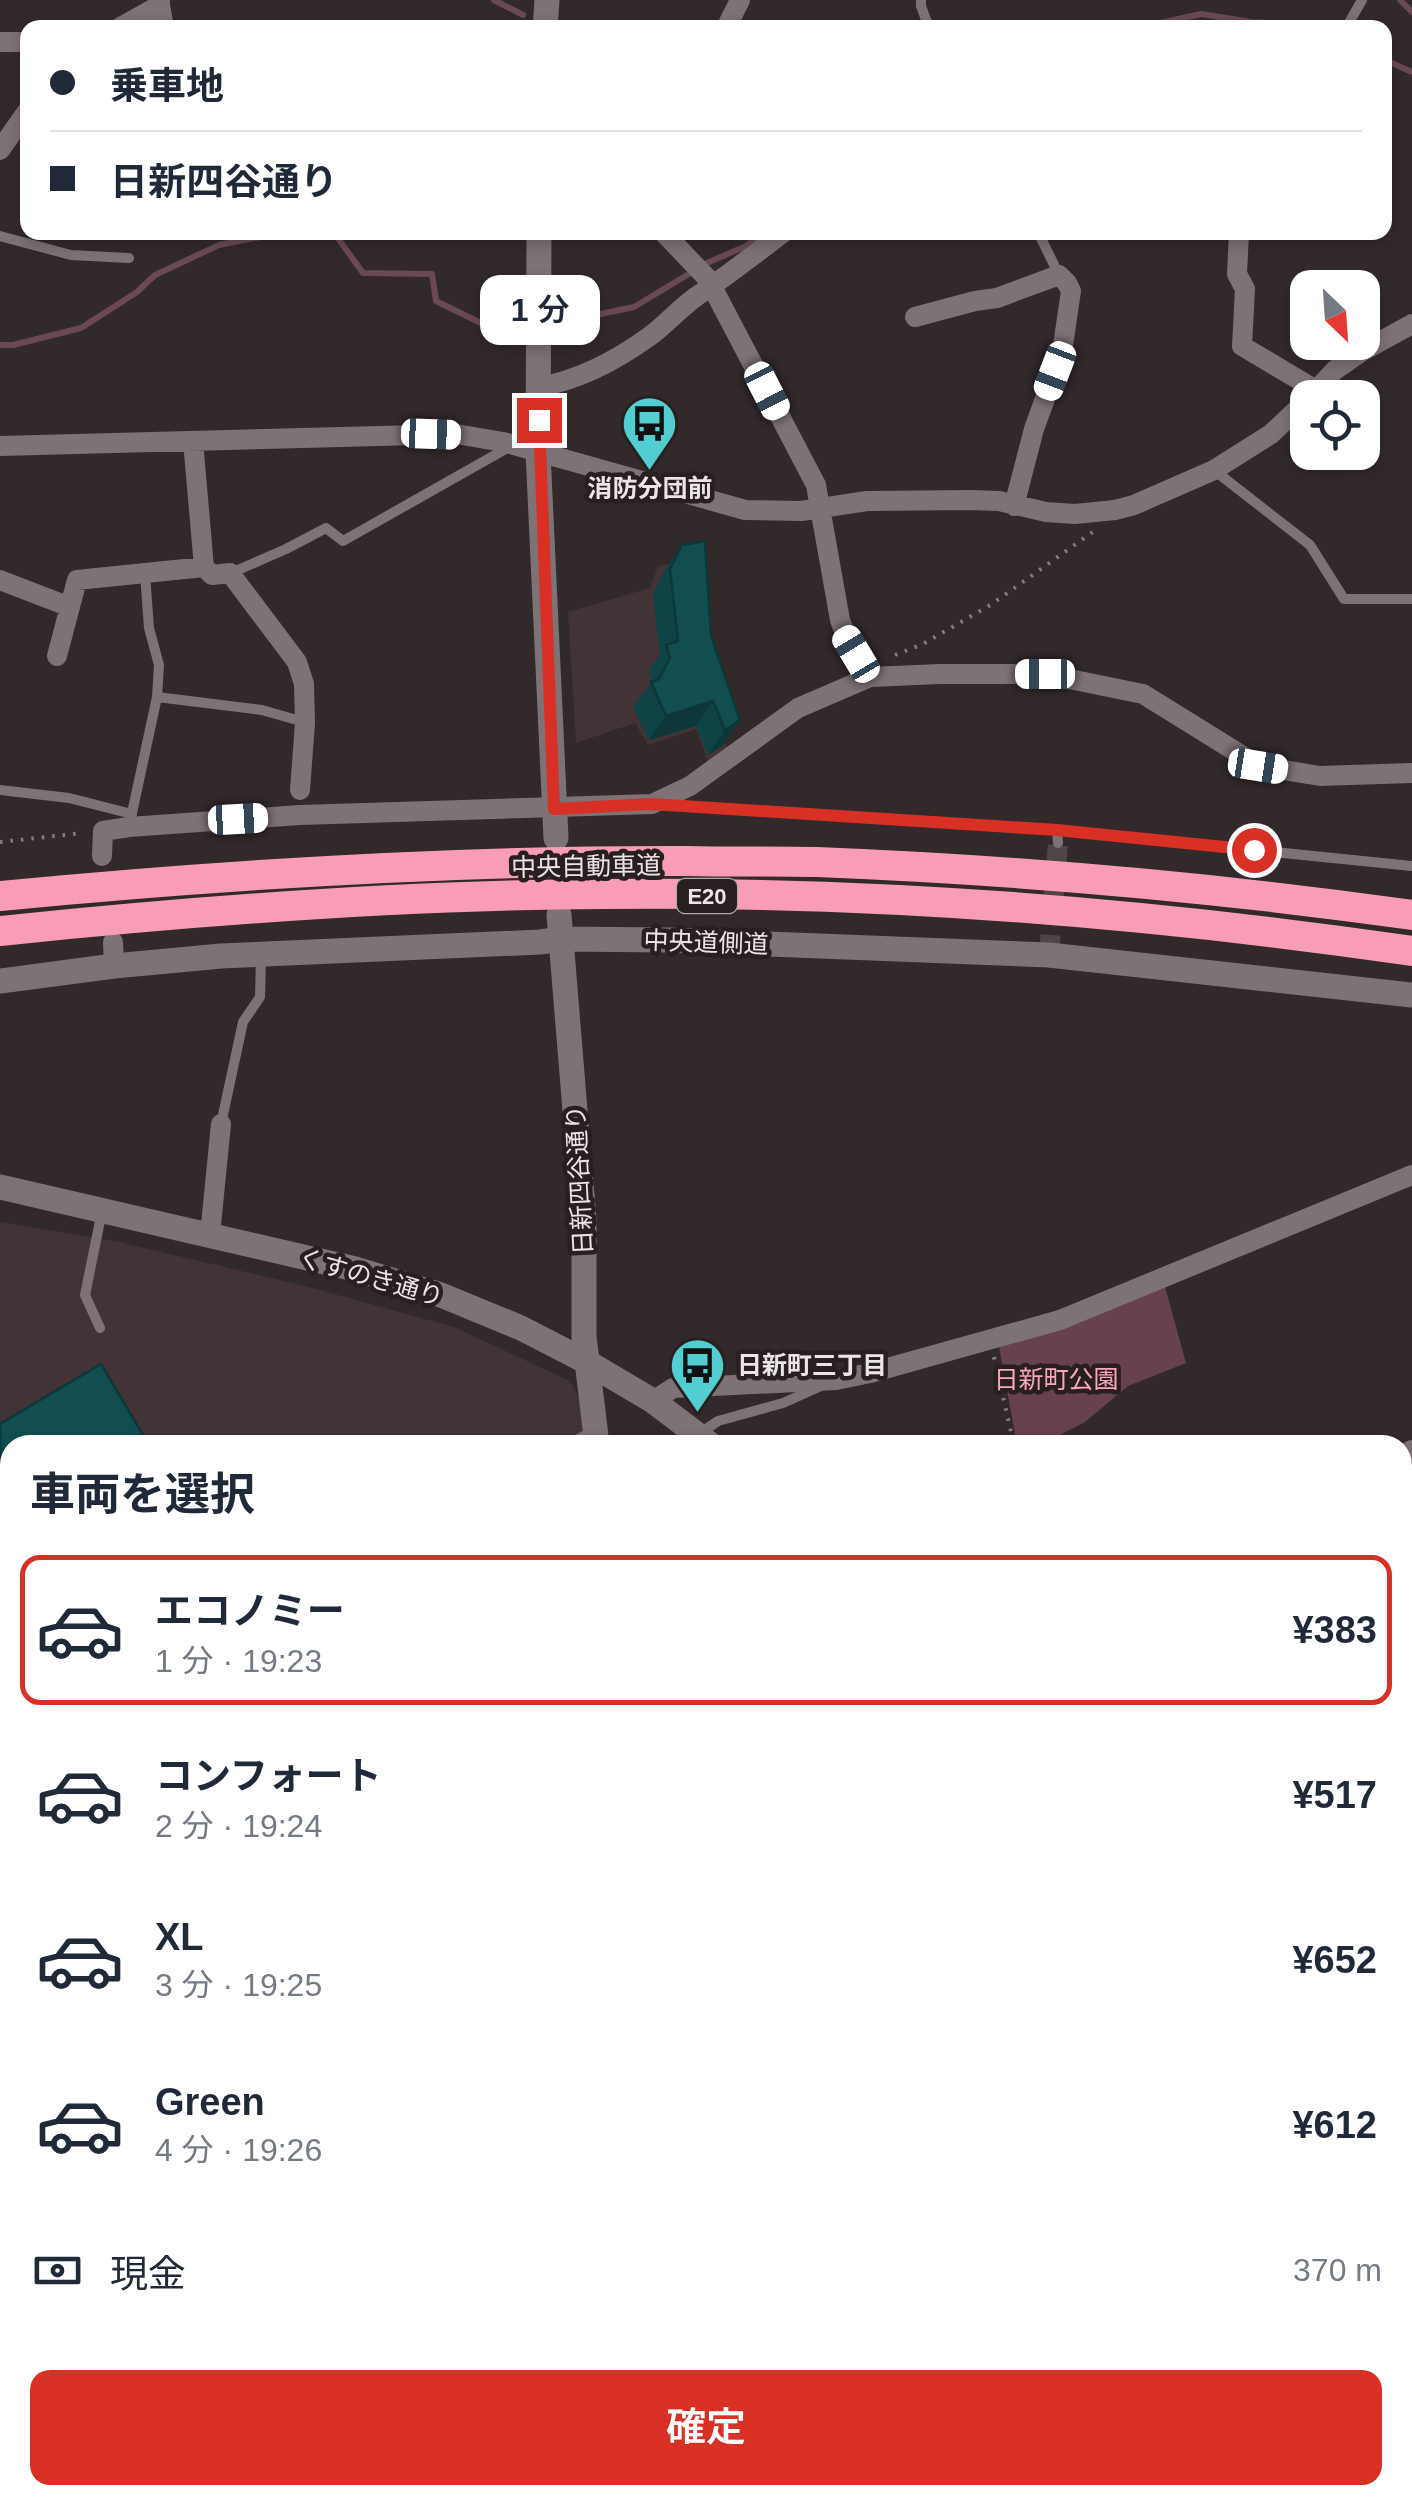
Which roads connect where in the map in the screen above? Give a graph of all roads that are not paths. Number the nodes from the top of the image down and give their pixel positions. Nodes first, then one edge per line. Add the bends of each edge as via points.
1 (160, 2) edge
2 (132, 20) edge
3 (20, 121) edge
4 (0, 150) edge
5 (0, 236) edge
6 (539, 240) edge
7 (671, 240) edge
8 (772, 240) edge
9 (1042, 240) edge
10 (1239, 240) edge
11 (129, 258) dead end
12 (1059, 275) junction
13 (710, 283) junction
14 (916, 317) dead end
15 (1412, 324) edge
16 (1326, 380) edge
17 (1290, 381) edge
18 (539, 387) junction
19 (1290, 416) edge
20 (193, 441) junction
21 (513, 444) junction
22 (0, 446) edge
23 (538, 452) junction
24 (1214, 470) junction
25 (1014, 506) junction
26 (821, 509) junction
27 (204, 568) junction
28 (230, 573) junction
29 (145, 574) junction
30 (0, 580) edge
31 (1412, 599) edge
32 (70, 607) junction
33 (57, 656) dead end
34 (870, 677) junction
35 (156, 697) junction
36 (305, 722) junction
37 (1412, 773) edge
38 (0, 790) edge
39 (300, 790) dead end
40 (652, 804) junction
41 (554, 809) junction
42 (131, 820) junction
43 (1057, 830) junction
44 (556, 838) dead end
45 (1058, 843) tunnel mouth
46 (102, 856) dead end
47 (1412, 866) edge
48 (0, 896) edge
49 (1412, 916) edge
50 (560, 927) junction
51 (0, 931) edge
52 (1412, 950) edge
53 (261, 954) junction
54 (0, 982) edge
55 (1412, 996) edge
56 (221, 1124) joint
57 (1412, 1175) edge
58 (0, 1187) edge
59 (102, 1210) junction
60 (210, 1235) junction
61 (100, 1328) dead end
62 (587, 1362) junction
63 (836, 1380) junction
64 (653, 1400) junction
65 (596, 1435) edge
66 (700, 1435) edge
67 (708, 1435) edge

1 - 2 street
3 - 4 street
5 - 11 lane via 71,255
6 - 18 street
7 - 13 street
8 - 13 street
9 - 12 lane
10 - 17 street via 1242,346
12 - 14 street
12 - 25 street via 1071,291 1062,352
13 - 18 street via 648,337 594,370
13 - 26 street via 816,485
15 - 16 street
18 - 23 street
19 - 24 street
20 - 21 street via 456,434
20 - 22 street
20 - 27 street
21 - 23 street
21 - 28 lane via 343,541 326,528
23 - 26 street via 744,510
23 - 41 street
24 - 25 street via 1115,510 1075,514
24 - 31 lane via 1310,544 1344,599
25 - 26 street via 867,501
26 - 34 street via 840,620
27 - 28 street via 212,575
27 - 29 street
28 - 36 street via 297,662
29 - 32 street via 77,580
29 - 35 lane via 159,665
30 - 32 street
32 - 33 street
34 - 37 street via 1045,674 1142,694 1258,766 1320,776
34 - 40 street via 798,708 690,786
35 - 36 lane
35 - 42 lane
36 - 39 street
38 - 42 lane via 68,798
40 - 41 street
40 - 43 lane
41 - 42 street
41 - 44 street
42 - 46 street via 103,831
43 - 45 lane
43 - 47 lane
48 - 49 highway, 中央自動車道 / E20 via 370,867 812,862 1150,883
50 - 53 street, 中央道側道 via 540,942
50 - 55 street, 中央道側道 via 668,940 1049,956
50 - 62 street, 日新四谷通り via 584,1220
51 - 52 highway, 中央自動車道 / E20 via 368,900 643,894 1147,917
53 - 54 street, 中央道側道 via 114,954
53 - 56 lane via 260,997 243,1022
56 - 60 street
57 - 63 street via 1060,1320
58 - 59 street, くすのき通り
59 - 60 street, くすのき通り
59 - 61 lane via 86,1295
60 - 62 street, くすのき通り via 427,1290
62 - 64 street, くすのき通り
62 - 65 street, 日新四谷通り
63 - 64 street via 673,1388
63 - 67 lane via 718,1421
64 - 66 street, くすのき通り

